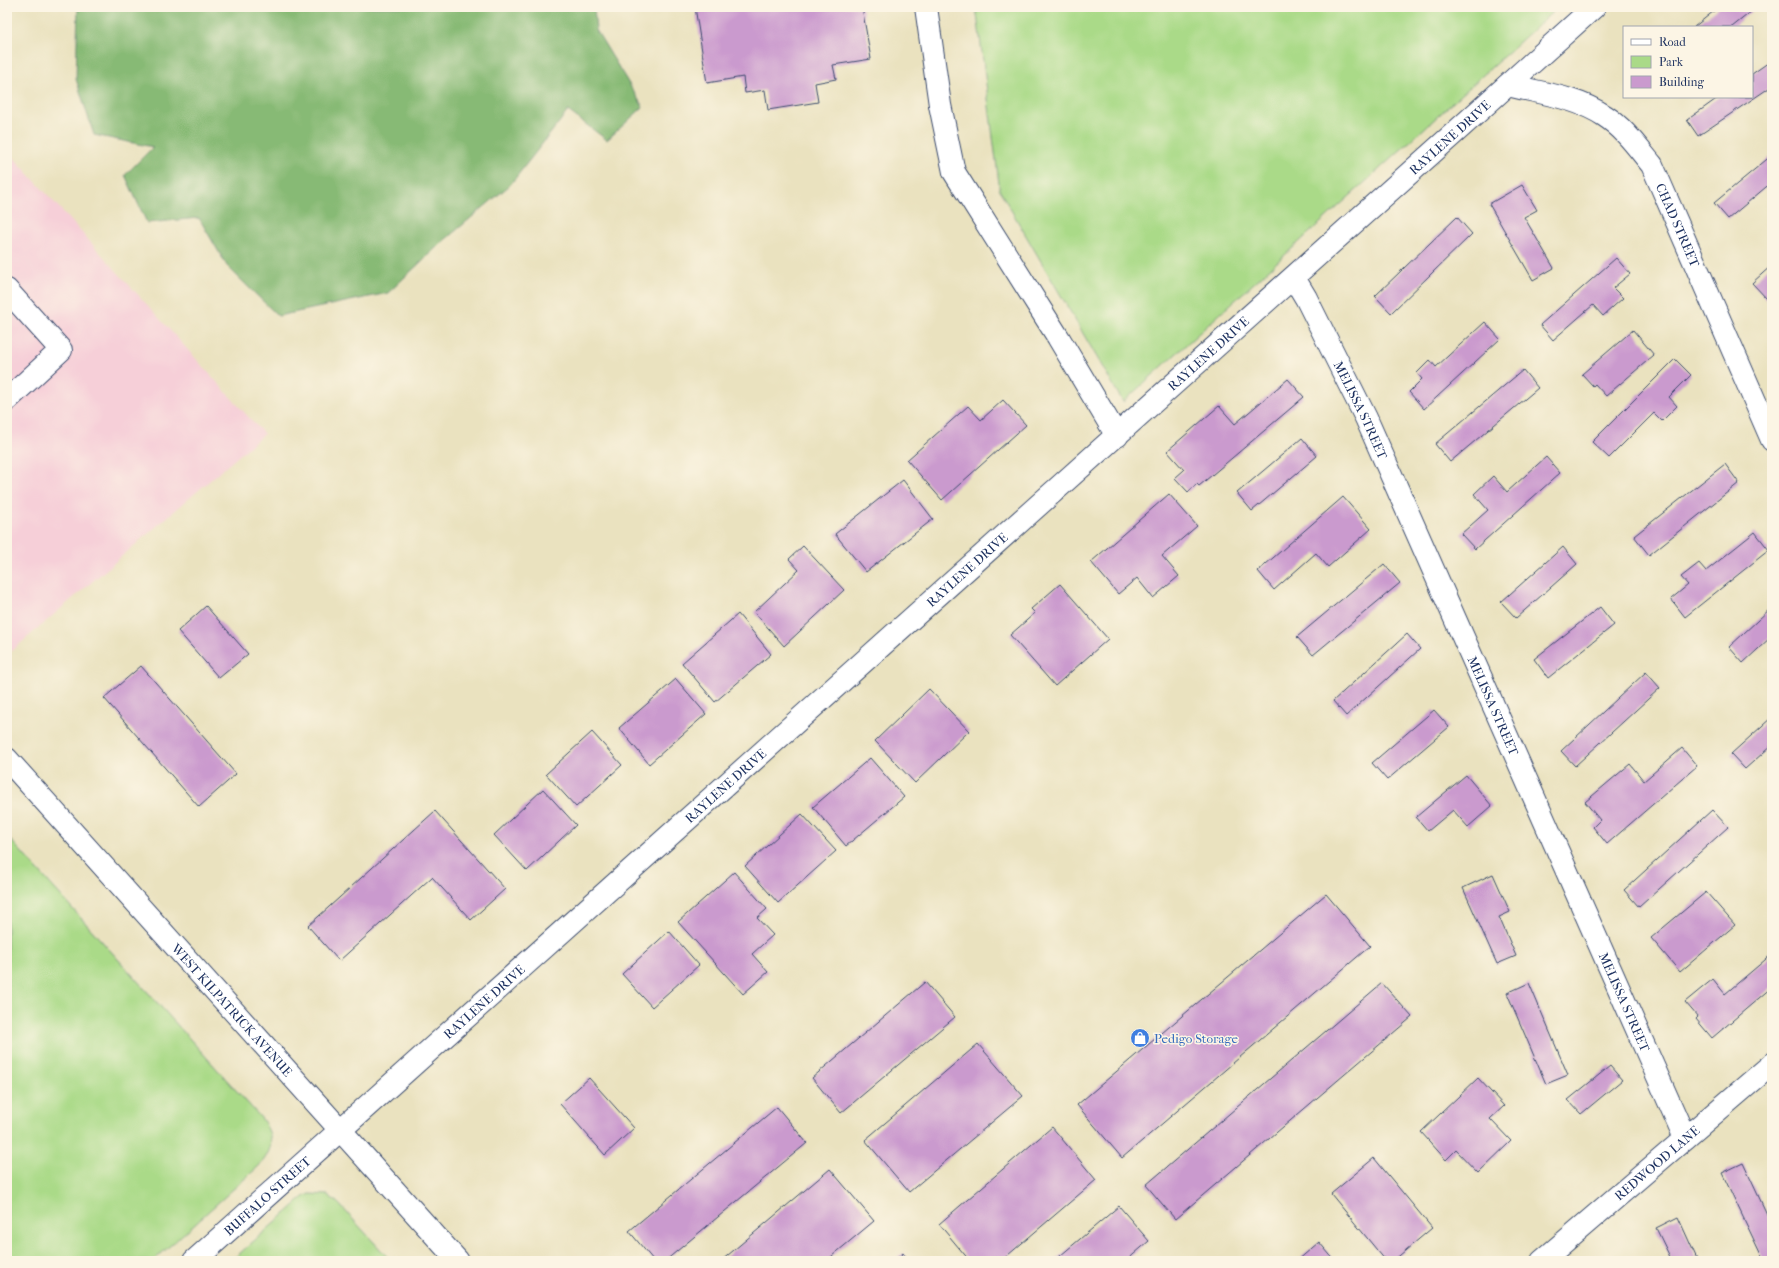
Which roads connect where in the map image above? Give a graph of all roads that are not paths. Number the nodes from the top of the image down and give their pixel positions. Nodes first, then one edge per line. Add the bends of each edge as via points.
1 (926, 7) edge
2 (1594, 7) edge
3 (1508, 85) junction
4 (1294, 278) junction
5 (7, 290) edge
6 (7, 400) edge
7 (1117, 436) junction
8 (1772, 440) edge
9 (7, 758) edge
10 (1772, 1064) edge
11 (340, 1131) junction
12 (1685, 1138) junction
13 (194, 1261) edge
14 (458, 1261) edge
15 (1542, 1261) edge

1 - 7 street via 940,105 954,172
2 - 3 street, RAYLENE DRIVE
3 - 4 street, RAYLENE DRIVE
3 - 8 street, CHAD STREET via 1572,100 1605,116 1630,138 1652,165
4 - 7 street, RAYLENE DRIVE
4 - 12 street, MELISSA STREET via 1366,418
5 - 6 street via 61,350
7 - 11 street, RAYLENE DRIVE
9 - 11 street, WEST KILPATRICK AVENUE
10 - 12 street, REDWOOD LANE
11 - 13 street, BUFFALO STREET
11 - 14 street, WEST KILPATRICK AVENUE
12 - 15 street, REDWOOD LANE

